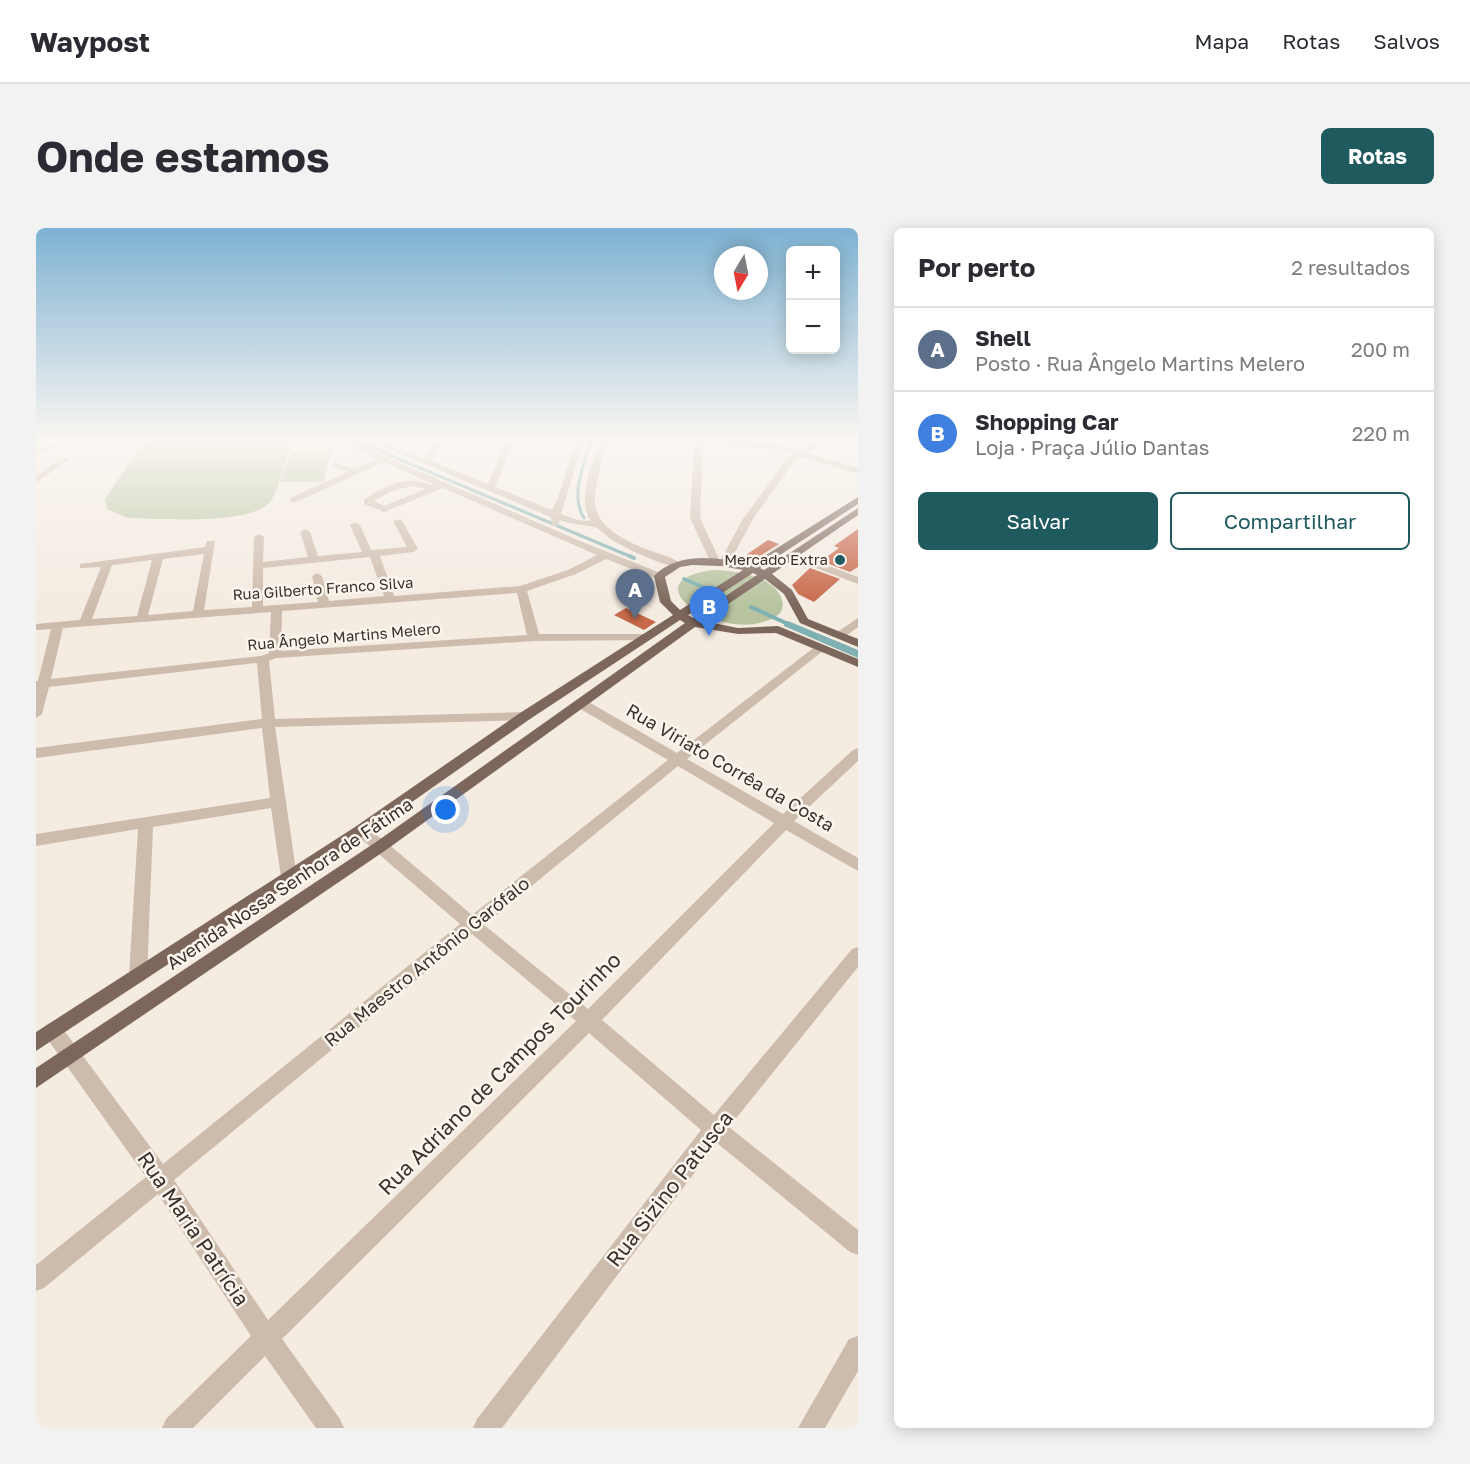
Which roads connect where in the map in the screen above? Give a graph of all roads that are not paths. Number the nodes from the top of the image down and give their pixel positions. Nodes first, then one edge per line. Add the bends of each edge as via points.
1 (306, 494) edge
2 (384, 494) edge
3 (421, 494) edge
4 (460, 494) edge
5 (499, 494) edge
6 (564, 494) edge
7 (592, 494) edge
8 (695, 494) edge
9 (766, 494) edge
10 (293, 500) dead end
11 (858, 500) edge
12 (858, 512) edge
13 (398, 521) dead end
14 (355, 525) dead end
15 (555, 525) junction
16 (601, 525) junction
17 (305, 532) dead end
18 (259, 537) dead end
19 (371, 554) junction
20 (605, 555) junction
21 (793, 556) junction
22 (159, 557) junction
23 (661, 559) junction
24 (314, 560) junction
25 (108, 563) junction
26 (720, 563) junction
27 (676, 564) junction
28 (84, 566) dead end
29 (257, 566) junction
30 (751, 569) junction
31 (644, 570) junction
32 (766, 575) junction
33 (317, 576) dead end
34 (659, 576) junction
35 (858, 581) edge
36 (521, 589) junction
37 (390, 599) junction
38 (324, 604) junction
39 (277, 608) junction
40 (257, 609) junction
41 (198, 614) junction
42 (795, 616) junction
43 (142, 618) junction
44 (687, 620) junction
45 (858, 621) edge
46 (85, 623) junction
47 (58, 625) junction
48 (36, 627) edge
49 (780, 628) junction
50 (840, 635) junction
51 (648, 637) junction
52 (534, 638) junction
53 (858, 643) edge
54 (820, 647) junction
55 (269, 657) junction
56 (858, 663) edge
57 (40, 684) edge
58 (582, 704) junction
59 (36, 714) edge
60 (525, 716) junction
61 (267, 723) junction
62 (36, 753) edge
63 (858, 753) edge
64 (676, 760) junction
65 (276, 802) junction
66 (784, 822) junction
67 (146, 823) junction
68 (360, 831) junction
69 (36, 840) edge
70 (381, 846) junction
71 (858, 865) edge
72 (290, 877) junction
73 (471, 924) junction
74 (858, 954) edge
75 (138, 976) junction
76 (589, 1021) junction
77 (53, 1031) junction
78 (36, 1042) edge
79 (71, 1056) junction
80 (36, 1079) edge
81 (715, 1129) junction
82 (161, 1179) junction
83 (858, 1244) edge
84 (36, 1280) edge
85 (267, 1339) junction
86 (858, 1348) edge
87 (175, 1428) edge
88 (332, 1428) edge
89 (486, 1428) edge
90 (811, 1428) edge

1 - 10 street
2 - 3 street via 367,502 384,509
4 - 15 street
5 - 15 street
6 - 15 street
7 - 16 street via 589,507
8 - 26 street via 695,518
9 - 26 street
11 - 30 main road, Avenida Nossa Senhora de Fátima
12 - 21 main road, Avenida Nossa Senhora de Fátima
13 - 19 street via 413,549
14 - 19 street
15 - 16 street
15 - 20 street
16 - 23 street via 627,545
17 - 24 street
18 - 29 street
19 - 24 street
19 - 37 street
20 - 31 street
20 - 36 street, Rua Gilberto Franco Silva via 572,572
21 - 32 main road, Avenida Nossa Senhora de Fátima
21 - 35 street
22 - 25 street
22 - 41 street via 210,546
22 - 43 street
23 - 27 street
23 - 31 street
24 - 29 street
25 - 28 street
25 - 46 street
26 - 27 main road
26 - 30 main road
27 - 34 main road
29 - 40 street
30 - 32 main road
30 - 44 main road, Avenida Nossa Senhora de Fátima
31 - 34 street
32 - 42 main road via 788,591
32 - 44 main road, Avenida Nossa Senhora de Fátima
33 - 38 street
34 - 44 main road via 666,602
36 - 37 street, Rua Gilberto Franco Silva
36 - 52 street
37 - 38 street, Rua Gilberto Franco Silva
38 - 39 street, Rua Gilberto Franco Silva
39 - 40 street, Rua Gilberto Franco Silva
39 - 55 street
40 - 41 street, Rua Gilberto Franco Silva
41 - 43 street, Rua Gilberto Franco Silva
42 - 49 main road
42 - 50 main road
43 - 46 street, Rua Gilberto Franco Silva
44 - 49 main road via 738,632
44 - 51 main road, Avenida Nossa Senhora de Fátima
44 - 58 main road, Avenida Nossa Senhora de Fátima
45 - 50 street
46 - 47 street, Rua Gilberto Franco Silva
47 - 48 street, Rua Gilberto Franco Silva
47 - 57 street
49 - 54 main road
50 - 53 main road
51 - 52 street, Rua Ângelo Martins Melero
51 - 60 main road, Avenida Nossa Senhora de Fátima
52 - 55 street, Rua Ângelo Martins Melero
54 - 56 main road
54 - 64 street, Rua Maestro Antônio Garófalo
55 - 57 street, Rua Ângelo Martins Melero
55 - 61 street
57 - 59 street
58 - 64 street, Rua Viriato Corrêa da Costa
58 - 70 main road, Avenida Nossa Senhora de Fátima
60 - 61 street
60 - 68 main road, Avenida Nossa Senhora de Fátima
61 - 62 street
61 - 65 street
63 - 66 street, Rua Adriano de Campos Tourinho
64 - 66 street, Rua Viriato Corrêa da Costa
64 - 73 street, Rua Maestro Antônio Garófalo
65 - 67 street
65 - 72 street
66 - 71 street, Rua Viriato Corrêa da Costa
66 - 76 street, Rua Adriano de Campos Tourinho
67 - 69 street
67 - 75 street
68 - 70 street
68 - 72 main road, Avenida Nossa Senhora de Fátima
70 - 73 street
70 - 79 main road, Avenida Nossa Senhora de Fátima
72 - 75 main road, Avenida Nossa Senhora de Fátima
73 - 76 street
73 - 82 street, Rua Maestro Antônio Garófalo
74 - 81 street, Rua Sizino Patusca
75 - 77 main road, Avenida Nossa Senhora de Fátima
76 - 81 street
76 - 85 street, Rua Adriano de Campos Tourinho
77 - 78 main road, Avenida Nossa Senhora de Fátima
77 - 79 street, Rua Maria Patrícia
79 - 80 main road, Avenida Nossa Senhora de Fátima
79 - 82 street, Rua Maria Patrícia
81 - 83 street
81 - 89 street, Rua Sizino Patusca
82 - 84 street, Rua Maestro Antônio Garófalo
82 - 85 street, Rua Maria Patrícia
85 - 87 street, Rua Adriano de Campos Tourinho
85 - 88 street, Rua Maria Patrícia
86 - 90 street

